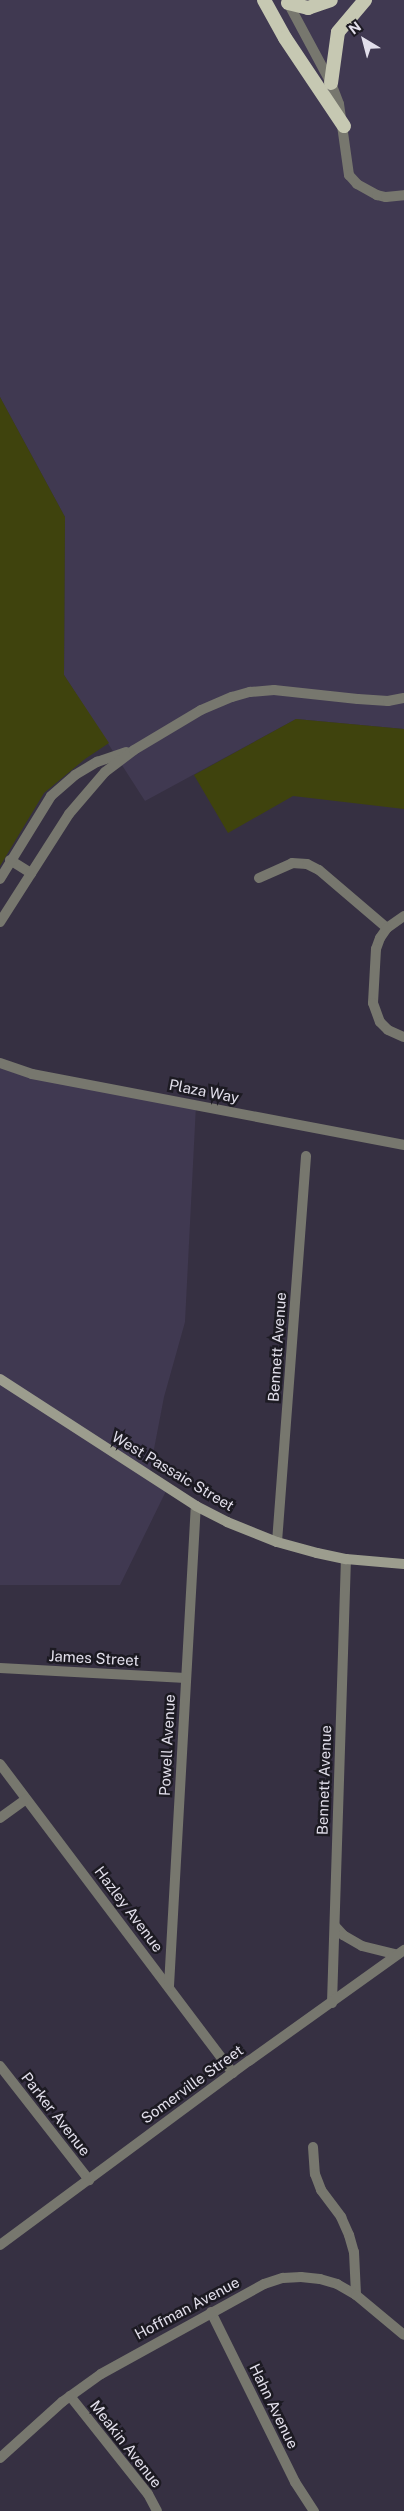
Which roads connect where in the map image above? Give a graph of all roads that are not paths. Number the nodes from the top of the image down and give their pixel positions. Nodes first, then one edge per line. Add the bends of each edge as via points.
1 (264, 0) edge
2 (331, 0) edge
3 (365, 0) edge
4 (287, 1) edge
5 (331, 83) junction
6 (344, 126) junction
7 (404, 195) edge
8 (404, 698) edge
9 (134, 750) junction
10 (10, 860) junction
11 (31, 873) junction
12 (259, 878) dead end
13 (0, 879) edge
14 (404, 916) edge
15 (0, 922) edge
16 (387, 928) junction
17 (404, 1037) edge
18 (0, 1063) edge
19 (0, 1068) edge
20 (32, 1074) junction
21 (404, 1145) edge
22 (306, 1156) dead end
23 (0, 1379) edge
24 (196, 1506) junction
25 (277, 1542) junction
26 (346, 1559) junction
27 (404, 1564) edge
28 (1, 1668) edge
29 (186, 1678) junction
30 (0, 1764) edge
31 (26, 1799) junction
32 (0, 1818) edge
33 (335, 1926) junction
34 (400, 1952) edge
35 (169, 1986) junction
36 (332, 2003) junction
37 (0, 2066) edge
38 (233, 2072) junction
39 (313, 2146) dead end
40 (89, 2180) junction
41 (0, 2245) edge
42 (356, 2296) junction
43 (211, 2312) junction
44 (404, 2335) edge
45 (70, 2396) junction
46 (0, 2458) edge
47 (157, 2511) edge
48 (314, 2511) edge

1 - 6 highway via 290,46
2 - 4 highway via 308,8
3 - 5 highway via 338,32
4 - 5 street
5 - 6 street
6 - 7 street via 347,164 353,180 386,197
8 - 9 street via 388,701 274,690 250,692 201,710
9 - 10 street via 97,762 75,775 51,796
9 - 11 street via 104,772 69,814
10 - 11 street
10 - 13 street
11 - 15 street
12 - 16 street via 292,863 306,864 319,870
14 - 16 street
16 - 17 street via 376,949 372,1003 380,1022 388,1030
18 - 20 street, Plaza Way
19 - 20 street
20 - 21 street, Plaza Way
22 - 25 street, Bennett Avenue
23 - 24 main road, West Passaic Street
24 - 25 main road, West Passaic Street
24 - 29 street, Powell Avenue
25 - 26 main road, West Passaic Street
26 - 27 main road, West Passaic Street
26 - 33 street, Bennett Avenue
28 - 29 street, James Street
29 - 35 street, Powell Avenue
30 - 31 street, Hazley Avenue
31 - 32 street
31 - 35 street, Hazley Avenue
33 - 34 street via 362,1946
33 - 36 street, Bennett Avenue
34 - 36 street, Somerville Street
35 - 38 street, Hazley Avenue
36 - 38 street, Somerville Street
37 - 40 street, Parker Avenue
38 - 40 street, Somerville Street
39 - 42 street via 314,2174 349,2234 354,2252
40 - 41 street, Somerville Street
42 - 43 street, Hoffman Avenue via 337,2284 320,2279 283,2278 264,2284
42 - 44 street, Hoffman Avenue
43 - 45 street, Hoffman Avenue via 126,2359
43 - 48 street, Hahn Avenue via 295,2482
45 - 46 street, Hoffman Avenue
45 - 47 street, Meakin Avenue via 148,2494

